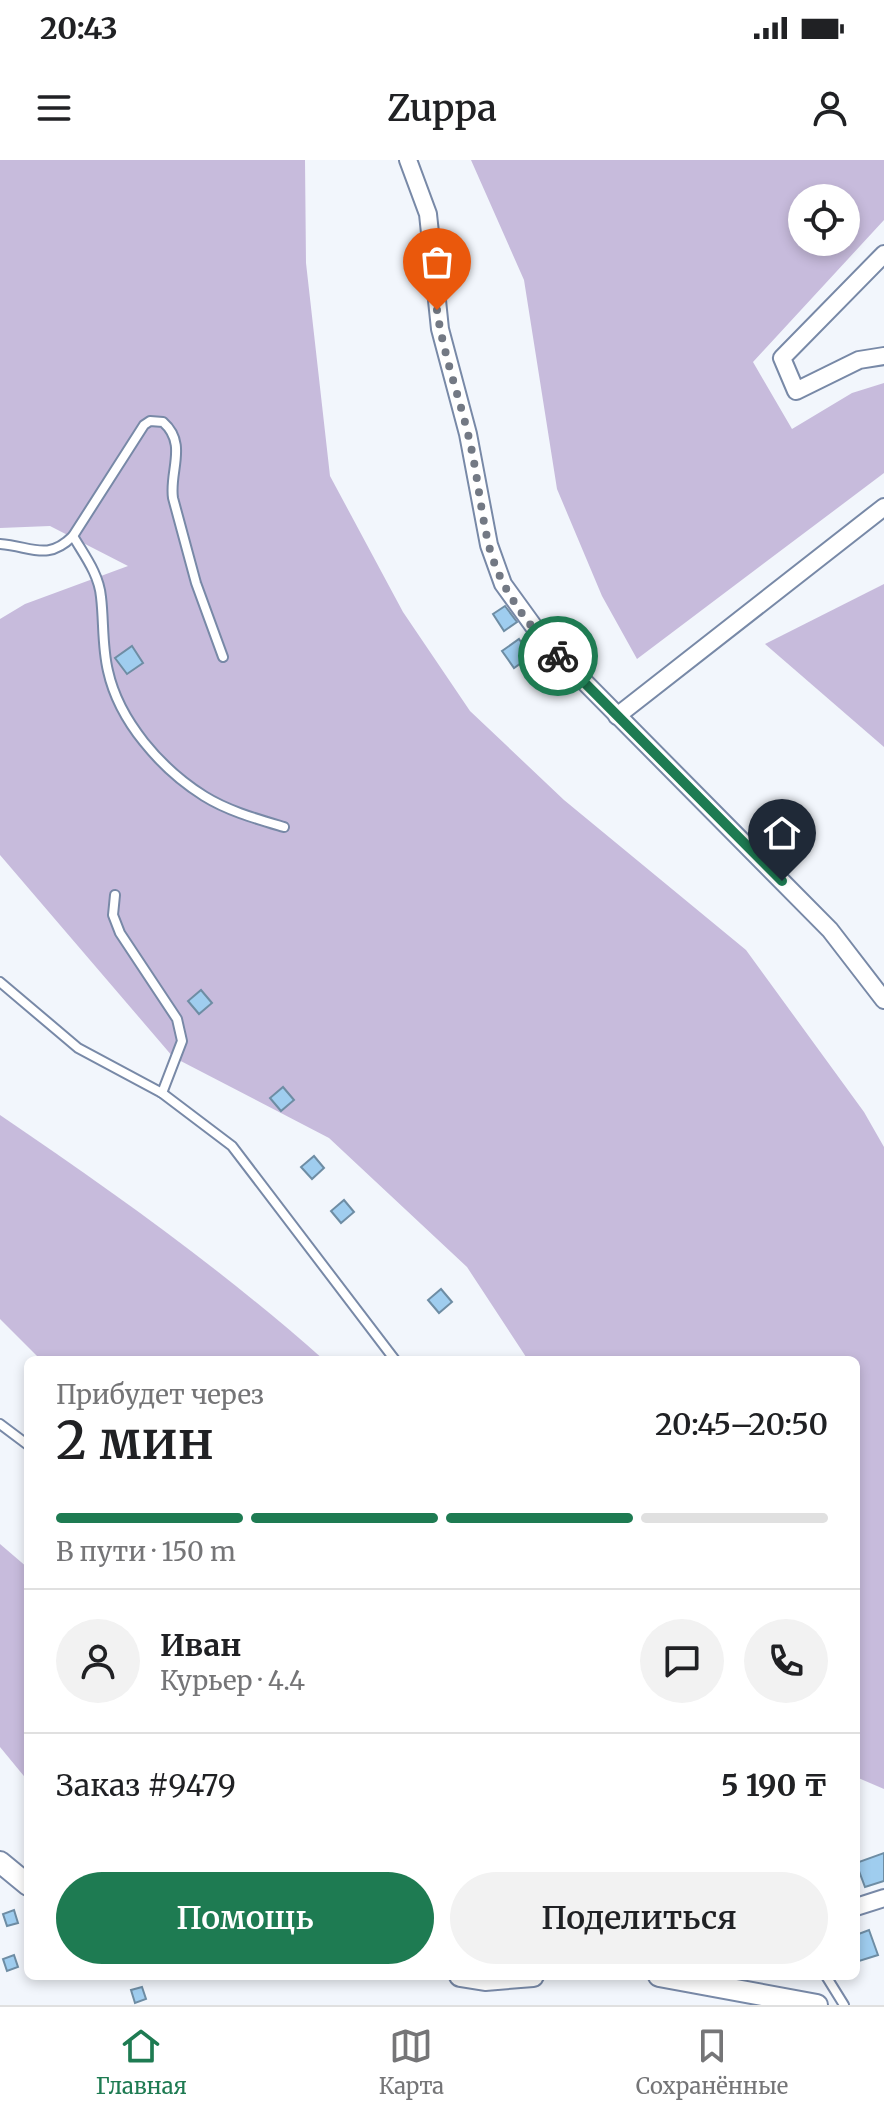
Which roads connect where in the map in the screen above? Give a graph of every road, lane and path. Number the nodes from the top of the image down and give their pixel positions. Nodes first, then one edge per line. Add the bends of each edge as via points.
1 (408, 160) edge
2 (884, 254) edge
3 (884, 356) edge
4 (884, 507) edge
5 (73, 536) junction
6 (0, 544) edge
7 (223, 657) dead end
8 (617, 716) junction
9 (284, 827) dead end
10 (115, 895) dead end
11 (0, 982) edge
12 (884, 1000) edge
13 (162, 1093) junction
14 (392, 1356) edge
15 (0, 1424) edge
16 (24, 1442) edge
17 (0, 1862) edge
18 (24, 1882) edge
19 (884, 1898) edge
20 (860, 1906) edge
21 (681, 1980) edge
22 (828, 1980) edge
23 (817, 2005) edge
24 (844, 2005) edge

1 - 8 street via 428,214 440,329 468,434 489,545 503,584 545,642
2 - 3 street via 782,358 796,391 859,360
4 - 8 street
5 - 6 lane via 54,551
5 - 7 lane via 144,425 163,422 172,430 177,449 173,498
5 - 9 lane via 96,577 109,675 132,725 170,770 204,796
8 - 12 street via 830,930
10 - 13 lane via 113,915 120,933 177,1019 182,1041
11 - 13 lane via 78,1048
13 - 14 lane via 232,1146
15 - 16 lane
17 - 18 street
19 - 20 street
21 - 23 street
22 - 24 lane

